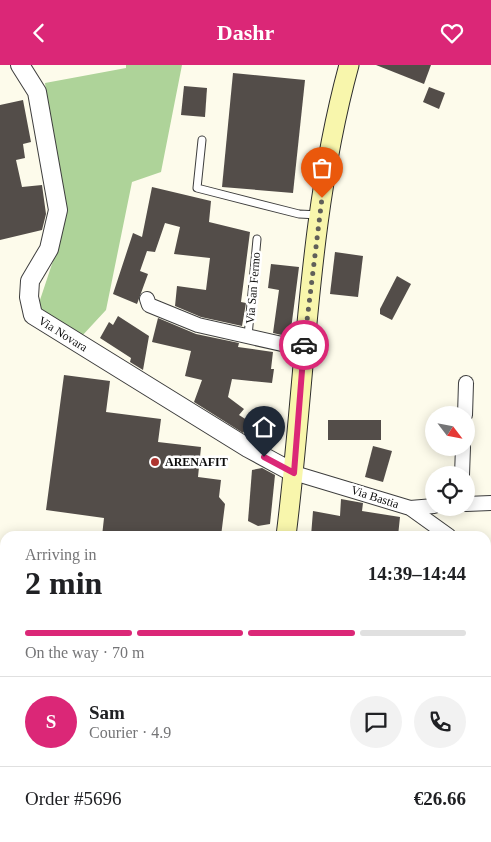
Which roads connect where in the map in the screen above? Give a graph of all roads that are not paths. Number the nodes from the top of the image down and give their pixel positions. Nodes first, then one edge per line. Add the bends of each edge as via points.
1 (20, 65) edge
2 (349, 65) edge
3 (202, 140) dead end
4 (320, 215) junction
5 (257, 239) dead end
6 (147, 299) dead end
7 (248, 336) junction
8 (304, 349) junction
9 (466, 383) dead end
10 (465, 406) edge
11 (294, 473) junction
12 (491, 503) edge
13 (475, 504) edge
14 (425, 507) edge
15 (410, 508) junction
16 (287, 531) edge
17 (442, 531) edge

1 - 11 street, Via Novara via 37,92 58,211 49,249 30,281 33,315
2 - 4 main road via 335,116
3 - 4 lane via 198,188 299,214
4 - 8 main road
5 - 7 lane, Via San Fermo
6 - 7 street, Via San Fermo via 149,305 198,325
7 - 8 street, Via San Fermo
8 - 11 main road
9 - 10 street
11 - 15 street, Via Bastia
11 - 16 main road
12 - 13 street
14 - 15 street
15 - 17 street, Via Bastia

